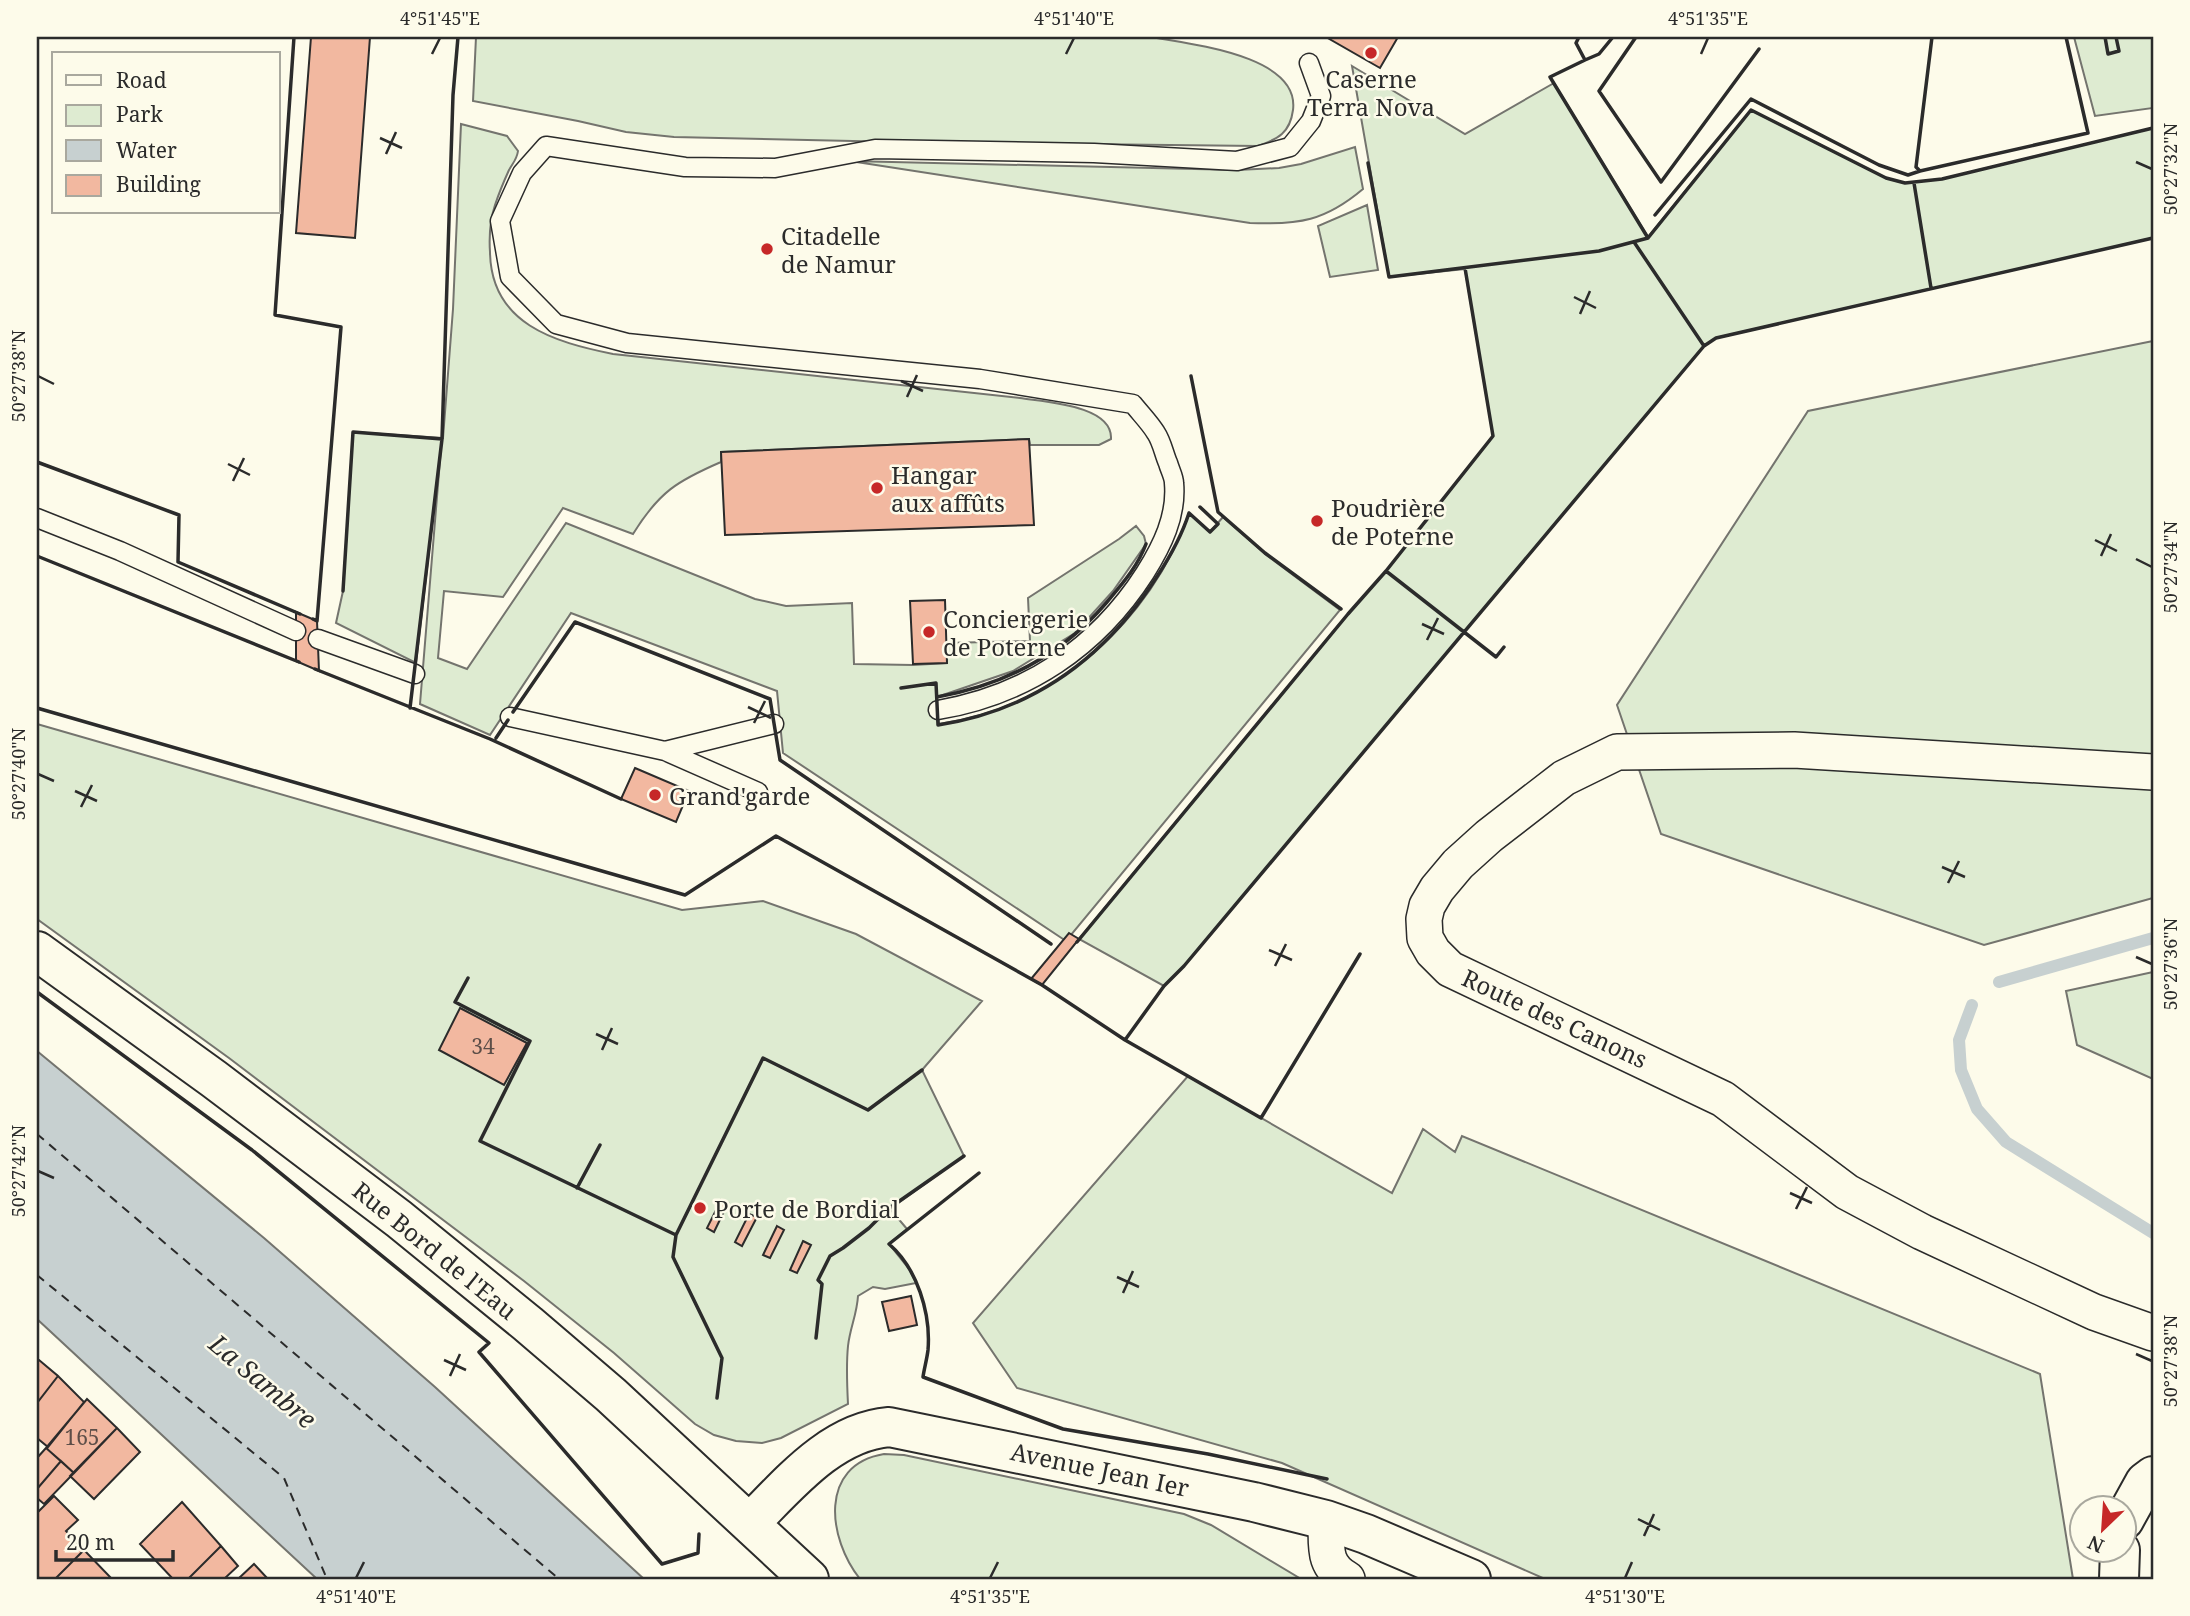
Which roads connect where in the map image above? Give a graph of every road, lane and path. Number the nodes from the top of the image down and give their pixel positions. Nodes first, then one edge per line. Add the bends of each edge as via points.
1 (1309, 64) dead end
2 (37, 518) edge
3 (296, 631) dead end
4 (318, 639) dead end
5 (415, 674) dead end
6 (938, 710) dead end
7 (510, 717) dead end
8 (774, 724) dead end
9 (665, 751) junction
10 (2153, 772) edge
11 (758, 792) dead end
12 (37, 951) edge
13 (2153, 1333) edge
14 (2153, 1476) edge
15 (2138, 1494) edge
16 (1326, 1520) junction
17 (750, 1523) junction
18 (809, 1579) edge
19 (1347, 1579) edge
20 (1471, 1579) edge

1 - 6 lane via 1321,96 1311,121 1290,147 1237,161 875,149 775,168 685,167 546,146 522,173 500,221 510,277 556,324 627,343 980,379 1133,404 1157,435 1174,482 1171,521 1155,559 1111,619 1080,649 1037,677 979,701
2 - 3 lane
4 - 5 lane
7 - 9 lane
8 - 9 lane
9 - 11 lane
10 - 13 street, Route des Canons via 1794,750 1617,752 1564,778 1489,836 1437,889 1424,919 1425,938 1450,969 1723,1099 1847,1192 1922,1232 2094,1312
12 - 17 main road, Rue Bord de l'Eau via 399,1219 602,1388
14 - 15 main road
16 - 17 main road, Avenue Jean Ier via 889,1427 844,1440
16 - 19 street via 1327,1556 1335,1572
16 - 20 main road, Avenue Jean Ier
17 - 18 main road, Rue Bord de l'Eau

